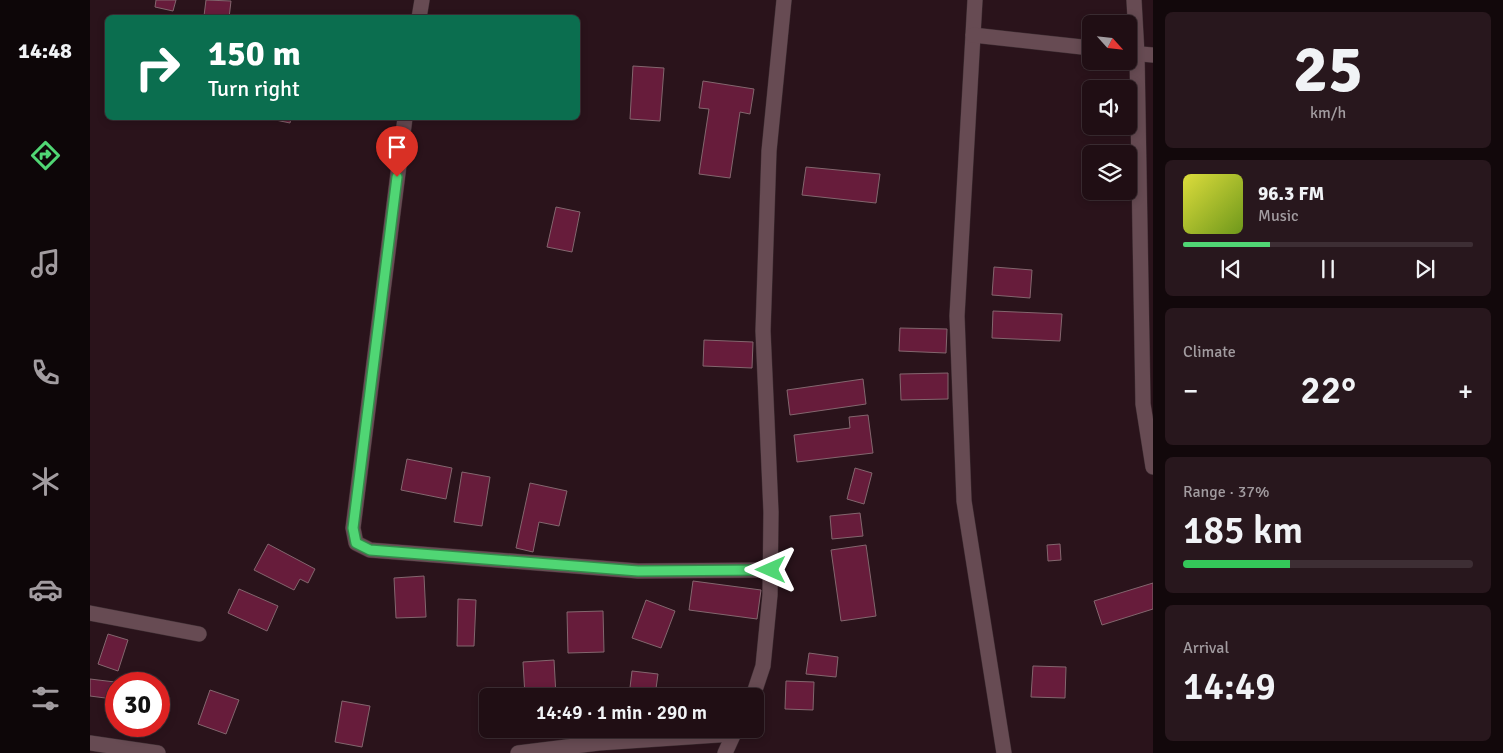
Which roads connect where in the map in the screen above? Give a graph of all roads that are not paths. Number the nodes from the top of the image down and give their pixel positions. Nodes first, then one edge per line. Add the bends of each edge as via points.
1 (422, 0) edge
2 (784, 0) edge
3 (975, 0) edge
4 (1134, 0) edge
5 (420, 15) edge
6 (1134, 15) edge
7 (973, 35) junction
8 (1082, 47) edge
9 (1138, 54) edge
10 (1153, 55) edge
11 (1133, 70) edge
12 (405, 120) edge
13 (1153, 467) edge
14 (771, 570) junction
15 (90, 613) edge
16 (199, 634) dead end
17 (756, 688) edge
18 (656, 738) edge
19 (732, 738) edge
20 (90, 743) edge
21 (158, 753) edge
22 (518, 753) edge
23 (726, 753) edge
24 (1004, 753) edge

1 - 5 street
2 - 14 street via 769,151 763,331
3 - 7 street
4 - 6 street
7 - 8 street
7 - 24 street via 956,316 964,501
9 - 10 street
11 - 13 street via 1143,404
12 - 14 street via 353,528 356,543 370,550 638,571
14 - 17 street via 763,666
15 - 16 street
18 - 22 street
19 - 23 street
20 - 21 street

